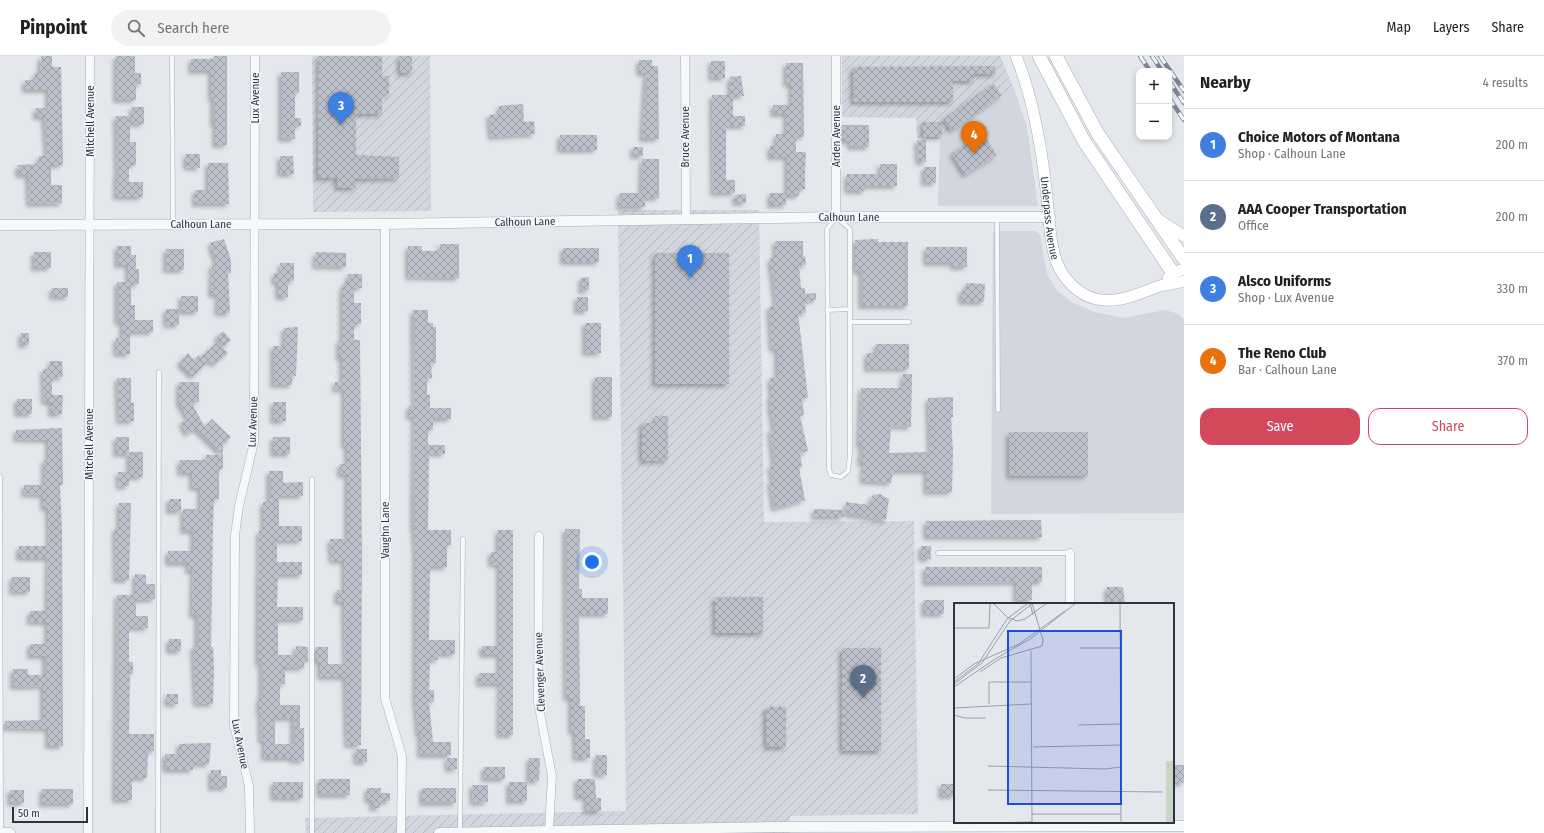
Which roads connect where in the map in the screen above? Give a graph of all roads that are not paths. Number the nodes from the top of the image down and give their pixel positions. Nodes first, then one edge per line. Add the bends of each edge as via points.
1 (90, 56) edge
2 (172, 56) edge
3 (255, 56) edge
4 (685, 56) edge
5 (836, 56) edge
6 (1016, 56) edge
7 (1039, 56) edge
8 (1056, 56) edge
9 (1152, 214) junction
10 (836, 217) junction
11 (1050, 217) junction
12 (997, 218) junction
13 (686, 219) junction
14 (173, 224) junction
15 (255, 224) junction
16 (385, 224) junction
17 (0, 225) edge
18 (90, 225) junction
19 (1184, 236) edge
20 (1184, 259) edge
21 (1181, 279) edge
22 (850, 309) junction
23 (827, 310) junction
24 (850, 322) junction
25 (909, 322) dead end
26 (159, 372) dead end
27 (998, 410) dead end
28 (0, 476) edge
29 (312, 479) dead end
30 (539, 536) dead end
31 (463, 539) dead end
32 (938, 553) dead end
33 (1070, 553) joint
34 (1070, 603) edge
35 (1070, 824) edge
36 (1184, 826) edge
37 (550, 830) junction
38 (772, 830) edge
39 (460, 832) junction
40 (0, 833) edge
41 (10, 833) edge
42 (88, 833) edge
43 (158, 833) edge
44 (250, 833) edge
45 (312, 833) edge
46 (401, 833) edge
47 (439, 833) edge

1 - 18 street, Mitchell Avenue
2 - 14 lane
3 - 15 street, Lux Avenue
4 - 13 street, Bruce Avenue
5 - 10 street, Arden Avenue
6 - 11 main road, Underpass Avenue via 1026,80 1041,147
7 - 21 main road via 1077,129 1116,190
8 - 9 main road via 1098,134
9 - 19 main road
9 - 20 main road
10 - 12 street, Calhoun Lane
10 - 13 street, Calhoun Lane
10 - 22 lane via 850,229
10 - 23 lane via 827,229
11 - 12 street, Calhoun Lane
11 - 21 main road, Underpass Avenue via 1059,268 1070,283 1084,294 1110,301 1131,297
12 - 27 lane
13 - 16 street, Calhoun Lane
14 - 15 street, Calhoun Lane
14 - 18 street, Calhoun Lane
15 - 16 street, Calhoun Lane
15 - 44 street, Lux Avenue via 254,442 239,506 235,543 234,725 249,786
16 - 46 street, Vaughn Lane via 385,698 402,756
17 - 18 street, Calhoun Lane
18 - 42 street, Mitchell Avenue
22 - 23 lane
22 - 24 lane
23 - 24 lane via 829,469 835,477 844,475 850,466
24 - 25 lane
26 - 43 lane
28 - 40 lane
29 - 45 lane
30 - 37 street, Clevenger Avenue via 538,702 552,776
31 - 39 lane
32 - 33 lane
33 - 34 street
35 - 36 street
35 - 38 street
37 - 38 street
37 - 39 street
39 - 47 street
40 - 41 street

